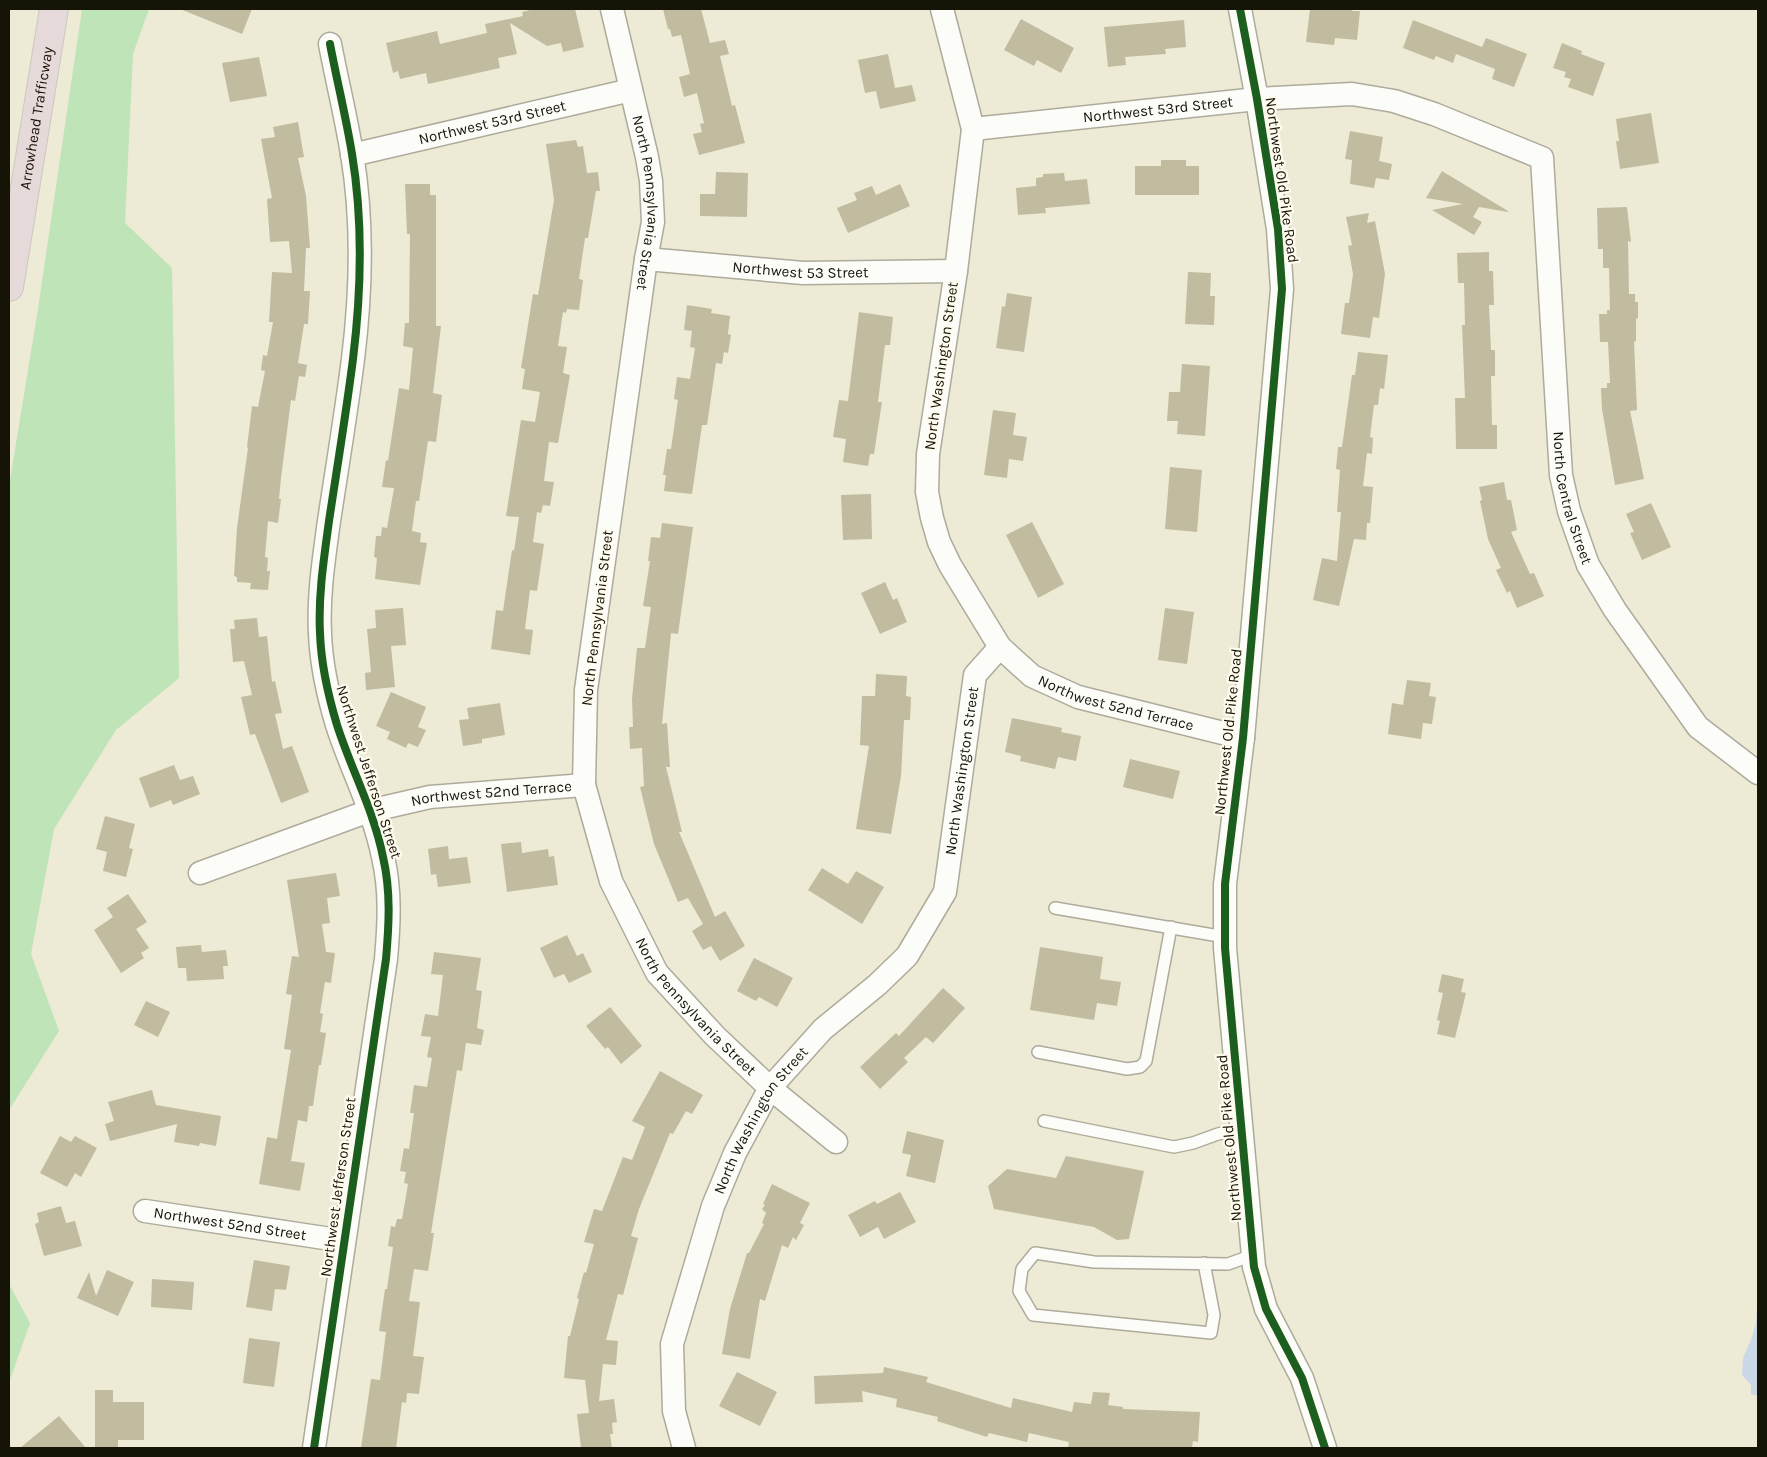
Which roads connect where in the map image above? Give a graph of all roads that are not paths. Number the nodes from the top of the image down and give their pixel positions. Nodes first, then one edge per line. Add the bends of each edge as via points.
1 (54, 9) edge
2 (612, 9) edge
3 (942, 9) edge
4 (1240, 9) edge
5 (330, 44) dead end
6 (631, 90) junction
7 (1257, 99) junction
8 (973, 129) junction
9 (352, 156) junction
10 (1542, 158) joint
11 (646, 259) junction
12 (956, 271) junction
13 (9, 287) edge
14 (1000, 647) junction
15 (1243, 738) junction
16 (1758, 773) edge
17 (584, 785) junction
18 (369, 811) junction
19 (200, 873) dead end
20 (1055, 908) dead end
21 (1171, 927) junction
22 (1225, 937) junction
23 (1038, 1052) dead end
24 (770, 1088) junction
25 (1044, 1121) dead end
26 (1242, 1129) junction
27 (836, 1142) dead end
28 (145, 1211) dead end
29 (344, 1240) junction
30 (1253, 1255) junction
31 (1204, 1264) junction
32 (314, 1448) edge
33 (684, 1448) edge
34 (1324, 1448) edge

1 - 13 highway, Arrowhead Trafficway
2 - 6 street, North Pennsylvania Street
3 - 8 street, North Washington Street
4 - 7 street, Northwest Old Pike Road
5 - 9 street, Northwest Jefferson Street
6 - 9 street, Northwest 53rd Street
6 - 11 street, North Pennsylvania Street via 651,181 653,222
7 - 8 street, Northwest 53rd Street
7 - 10 street, Northwest 53rd Street via 1352,94 1394,102 1434,114
7 - 15 street, Northwest Old Pike Road via 1278,229 1282,289
8 - 12 street, North Washington Street
9 - 18 street, Northwest Jefferson Street via 359,254 358,306 321,582 320,633 325,676 338,726
10 - 16 street, North Central Street via 1561,475 1580,545 1588,566 1615,610 1698,727
11 - 12 street, Northwest 53 Street via 803,273
11 - 17 street, North Pennsylvania Street via 586,690
12 - 14 street, North Washington Street via 928,454 928,492 939,542
14 - 15 street, Northwest 52nd Terrace via 1032,676 1078,697
14 - 24 street, North Washington Street via 975,675 945,892 907,956 823,1029
15 - 22 street, Northwest Old Pike Road via 1224,884
17 - 18 street, Northwest 52nd Terrace via 430,797
17 - 24 street, North Pennsylvania Street via 611,881 657,973 715,1036
18 - 19 street, Northwest 52nd Terrace
18 - 29 street, Northwest Jefferson Street via 383,855 390,916
20 - 21 lane
21 - 22 lane
21 - 23 lane via 1146,1061 1140,1067 1127,1069
22 - 26 street, Northwest Old Pike Road
24 - 27 street, North Pennsylvania Street
24 - 33 street, North Washington Street via 735,1154 713,1206 672,1344 674,1411
25 - 26 lane via 1174,1147
26 - 30 street, Northwest Old Pike Road
28 - 29 street, Northwest 52nd Street
29 - 32 street, Northwest Jefferson Street
30 - 31 lane via 1228,1264
30 - 34 street, Northwest Old Pike Road via 1266,1308 1302,1378
31 - 31 lane via 1094,1262 1035,1253 1022,1270 1019,1291 1033,1315 1211,1333 1214,1315

